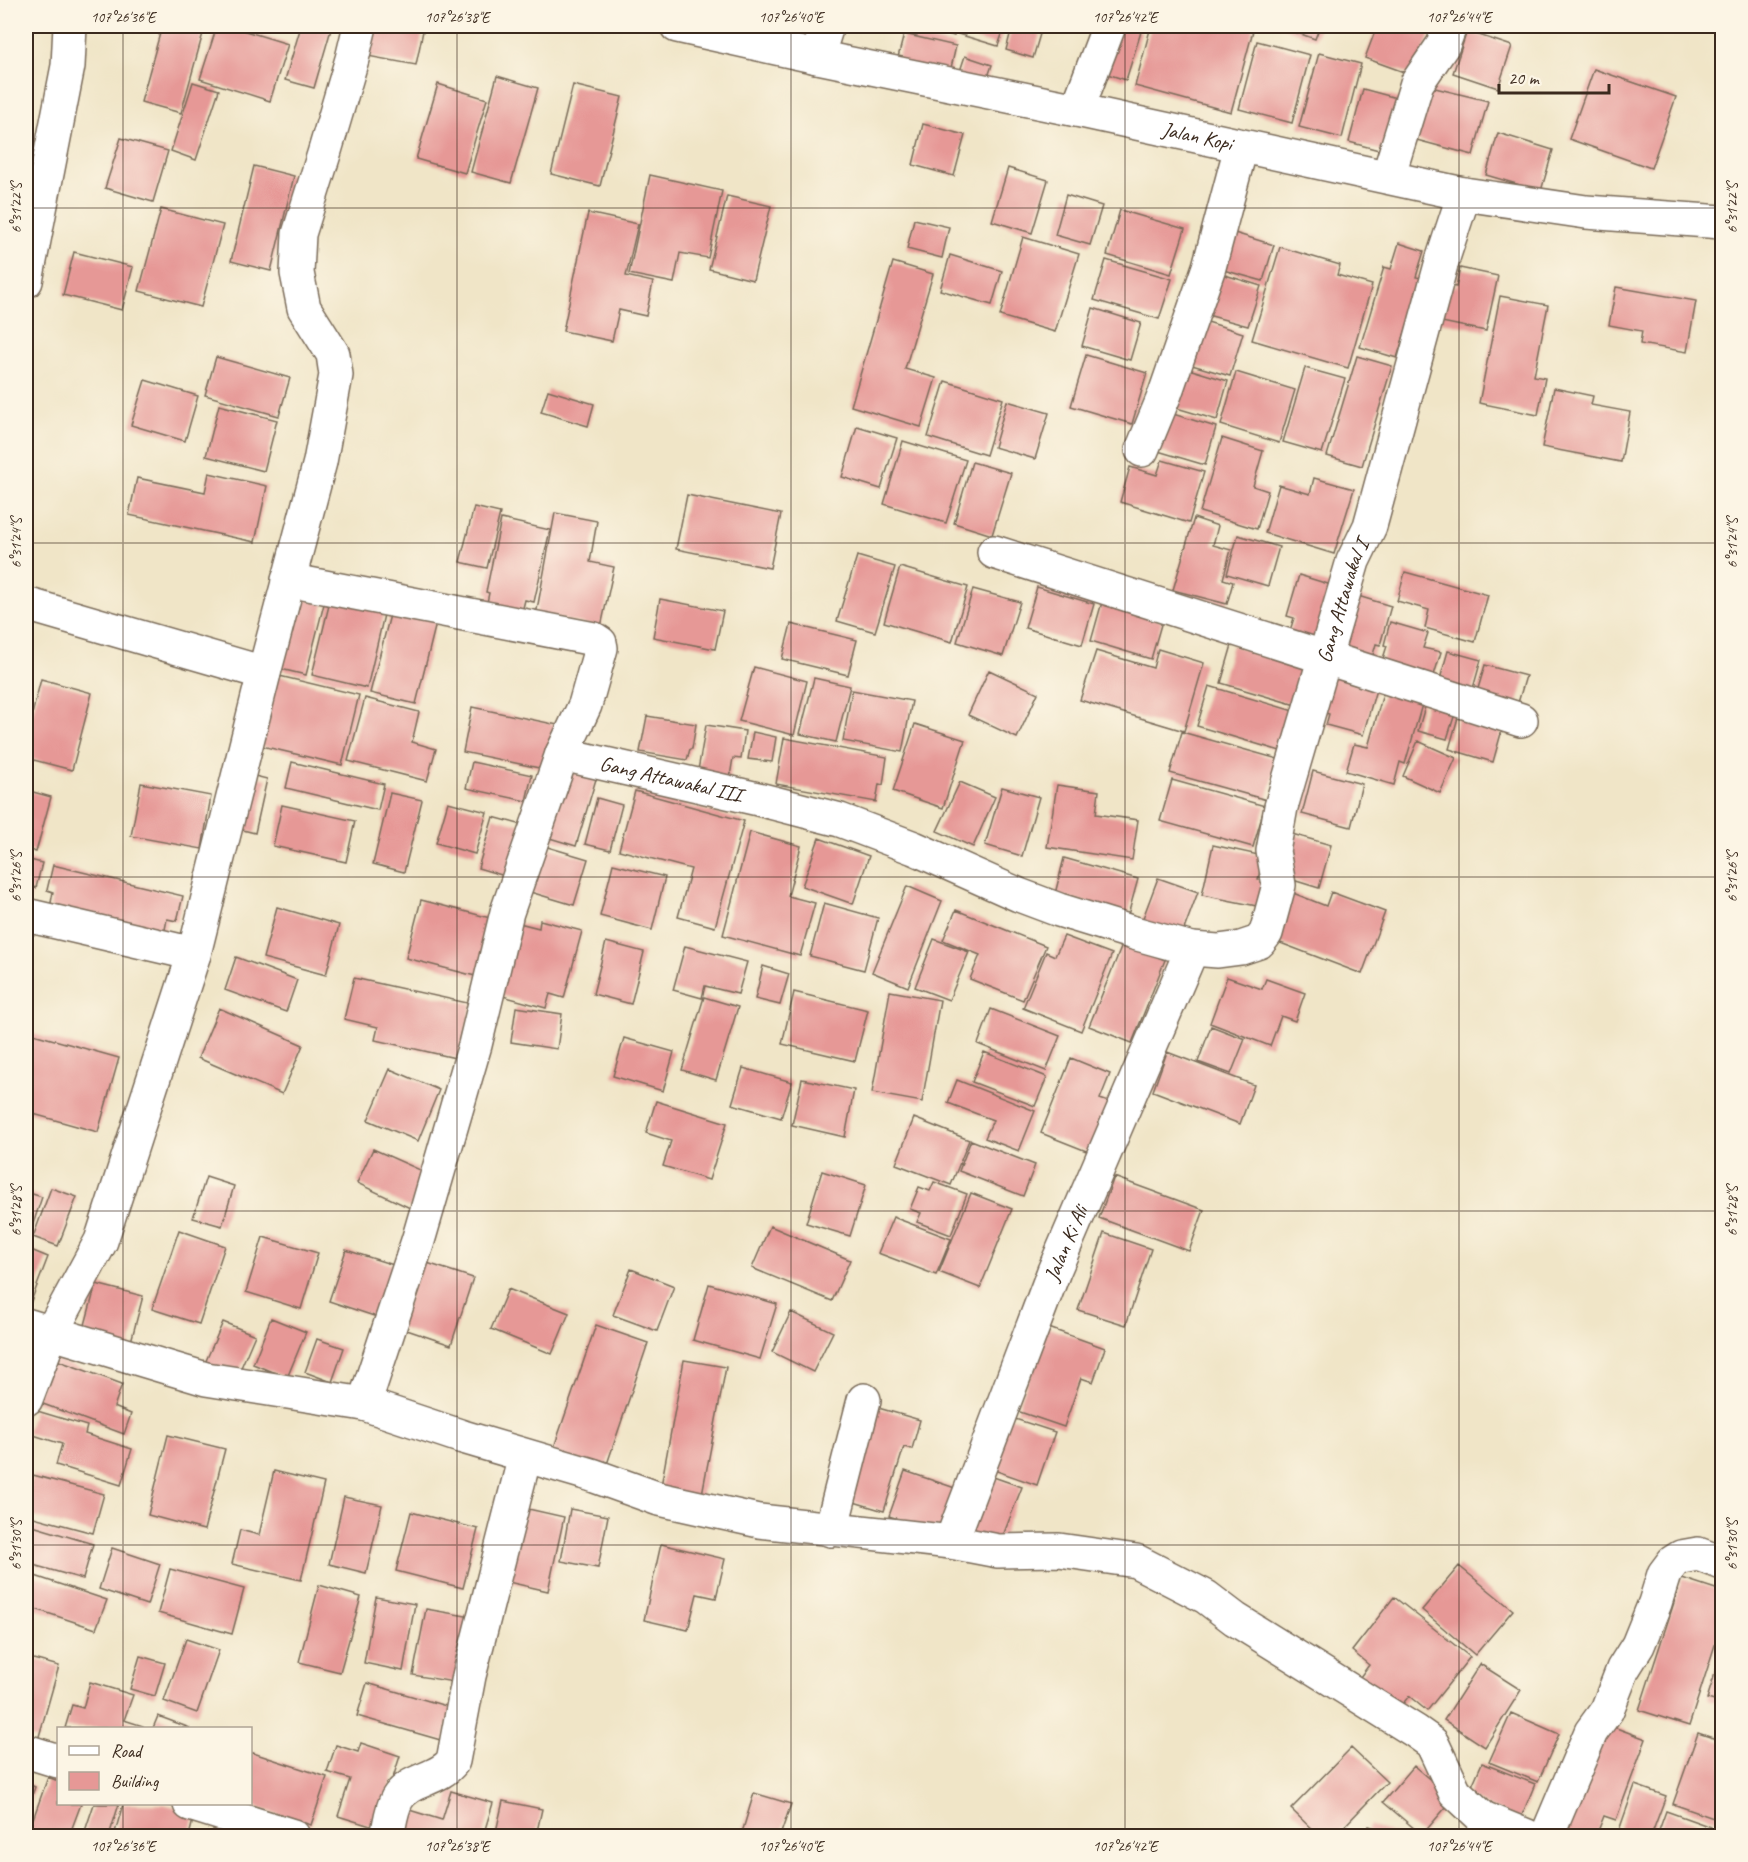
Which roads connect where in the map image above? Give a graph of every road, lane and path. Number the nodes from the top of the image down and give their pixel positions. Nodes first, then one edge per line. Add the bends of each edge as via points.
1 (70, 26) edge
2 (360, 26) edge
3 (677, 26) edge
4 (827, 26) edge
5 (1109, 26) edge
6 (1450, 26) edge
7 (817, 57) junction
8 (1077, 110) junction
9 (1241, 147) junction
10 (1388, 177) junction
11 (1464, 194) junction
12 (1722, 222) edge
13 (26, 282) edge
14 (1142, 450) dead end
15 (994, 552) dead end
16 (288, 580) junction
17 (26, 604) edge
18 (1324, 657) junction
19 (264, 673) junction
20 (1521, 720) dead end
21 (562, 754) junction
22 (26, 915) edge
23 (1192, 949) junction
24 (194, 954) junction
25 (38, 1329) edge
26 (26, 1399) edge
27 (864, 1400) dead end
28 (363, 1404) junction
29 (525, 1456) junction
30 (831, 1530) junction
31 (951, 1542) junction
32 (1722, 1563) edge
33 (26, 1751) edge
34 (57, 1761) edge
35 (196, 1805) edge
36 (294, 1836) edge
37 (387, 1836) edge
38 (1527, 1836) edge
39 (1547, 1836) edge

1 - 13 street via 68,66
2 - 16 street via 298,234 297,273 304,308 333,354 336,375 320,462
3 - 7 street, Jalan Kopi
4 - 7 street
5 - 8 street
6 - 10 street via 1443,45 1417,84
7 - 8 street, Jalan Kopi
8 - 9 street, Jalan Kopi
9 - 10 street, Jalan Kopi
9 - 14 street via 1209,267
10 - 11 street, Jalan Kopi
11 - 12 street, Jalan Kopi via 1586,212
11 - 18 street, Gang Attawakal I via 1370,526 1353,561
15 - 18 street
16 - 19 street
16 - 21 street via 594,639 601,648 585,705
17 - 19 street
18 - 20 street
18 - 23 street, Gang Attawakal I via 1281,807 1273,851 1279,885 1266,933 1258,942 1241,948
19 - 24 street
21 - 23 street, Gang Attawakal III via 840,820 1018,895
21 - 28 street via 507,912 475,1045 428,1206
22 - 24 street
23 - 31 street, Jalan Ki Ali via 1054,1271
24 - 25 street via 101,1241
25 - 26 street
25 - 28 street via 206,1379
27 - 30 street
28 - 29 street
29 - 30 street via 592,1474 659,1499 759,1521
29 - 37 street via 469,1676 453,1761 447,1769 409,1786 398,1797
30 - 31 street
31 - 38 street via 998,1551 1059,1550 1136,1561 1206,1597 1415,1731 1432,1743 1455,1792 1484,1818
32 - 39 street via 1698,1554 1681,1557 1664,1574 1638,1645 1623,1669 1607,1710 1591,1732
33 - 34 street
35 - 36 street

